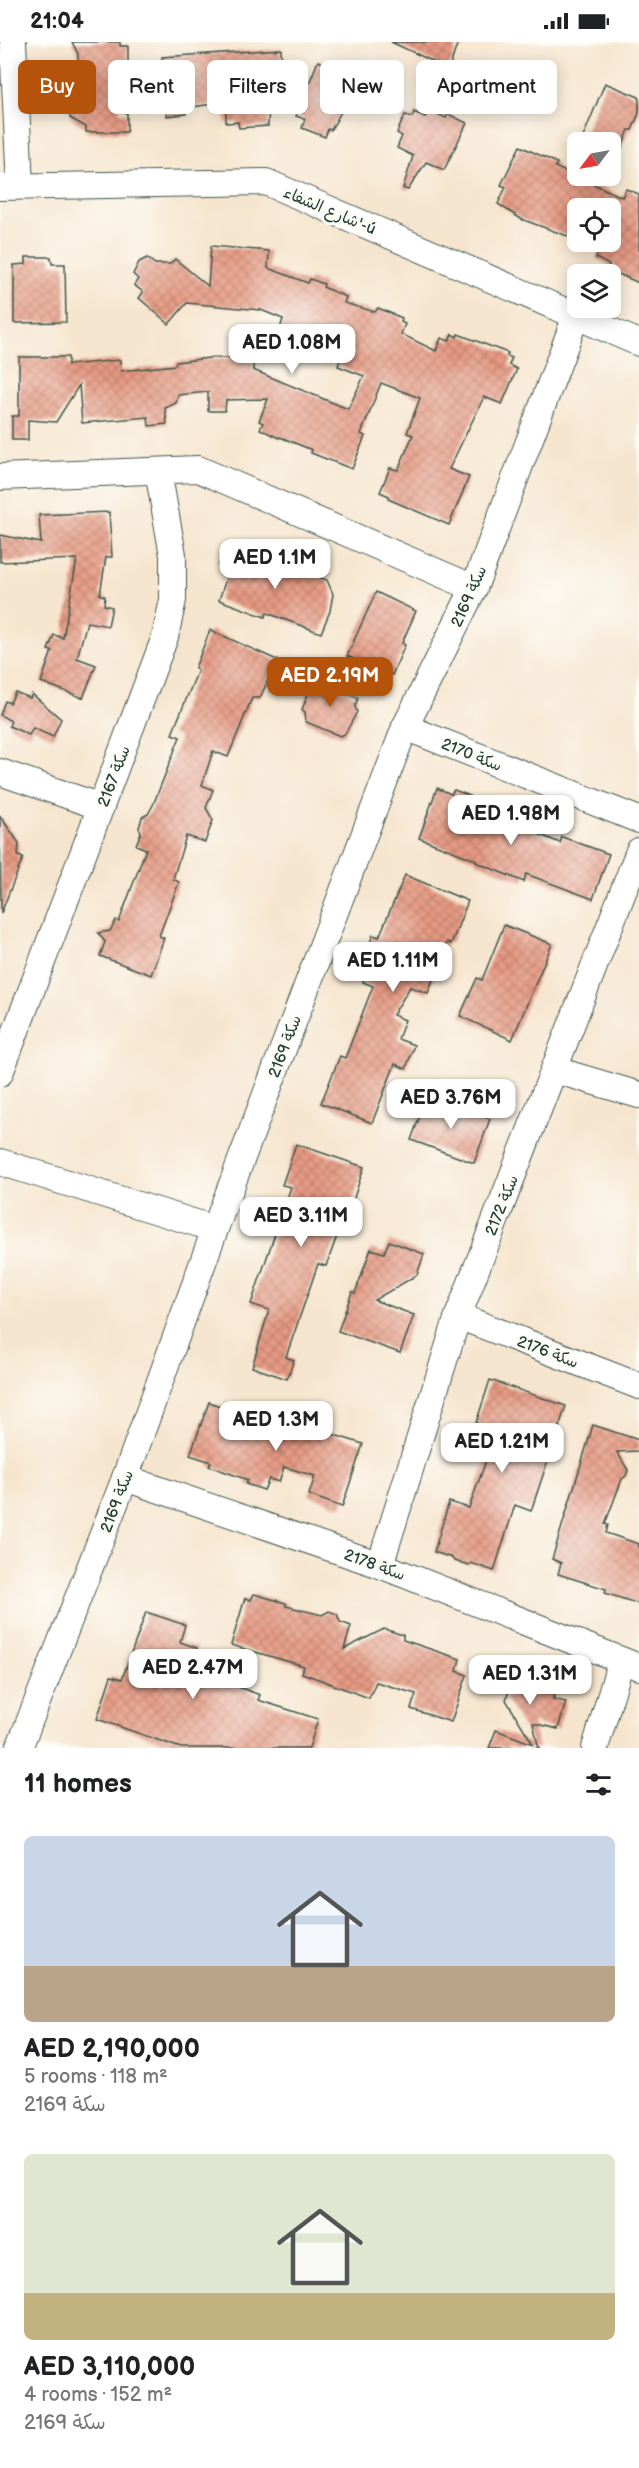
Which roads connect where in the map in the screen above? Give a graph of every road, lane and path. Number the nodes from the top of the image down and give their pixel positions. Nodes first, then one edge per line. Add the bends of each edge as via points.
1 (13, 42) edge
2 (10, 186) edge
3 (567, 312) edge
4 (575, 318) edge
5 (581, 318) edge
6 (639, 343) edge
7 (158, 471) junction
8 (0, 477) edge
9 (474, 588) junction
10 (405, 727) junction
11 (0, 772) edge
12 (101, 807) junction
13 (639, 820) edge
14 (639, 851) edge
15 (555, 1070) junction
16 (0, 1073) edge
17 (639, 1095) edge
18 (0, 1162) edge
19 (215, 1228) junction
20 (458, 1316) junction
21 (639, 1386) edge
22 (125, 1478) junction
23 (380, 1565) junction
24 (630, 1664) edge
25 (19, 1748) edge
26 (595, 1748) edge

1 - 2 street
2 - 3 street, شارع الشفاء'-ú via 266,182
4 - 9 street, سكة 2169
5 - 6 street, شارع الشفاء'-ú
7 - 8 street
7 - 9 street via 198,469
7 - 12 street, سكة 2167 via 174,555 174,600 165,637
9 - 10 street, سكة 2169
10 - 13 street, سكة 2170
10 - 19 street, سكة 2169
11 - 12 street
12 - 16 street, سكة 2167
14 - 15 street, سكة 2172
15 - 17 street
15 - 20 street, سكة 2172
18 - 19 street
19 - 22 street, سكة 2169
20 - 21 street, سكة 2176
20 - 23 street, سكة 2172
22 - 23 street, سكة 2178
22 - 25 street, سكة 2169
23 - 24 street, سكة 2178
24 - 26 street, سكة 2178

